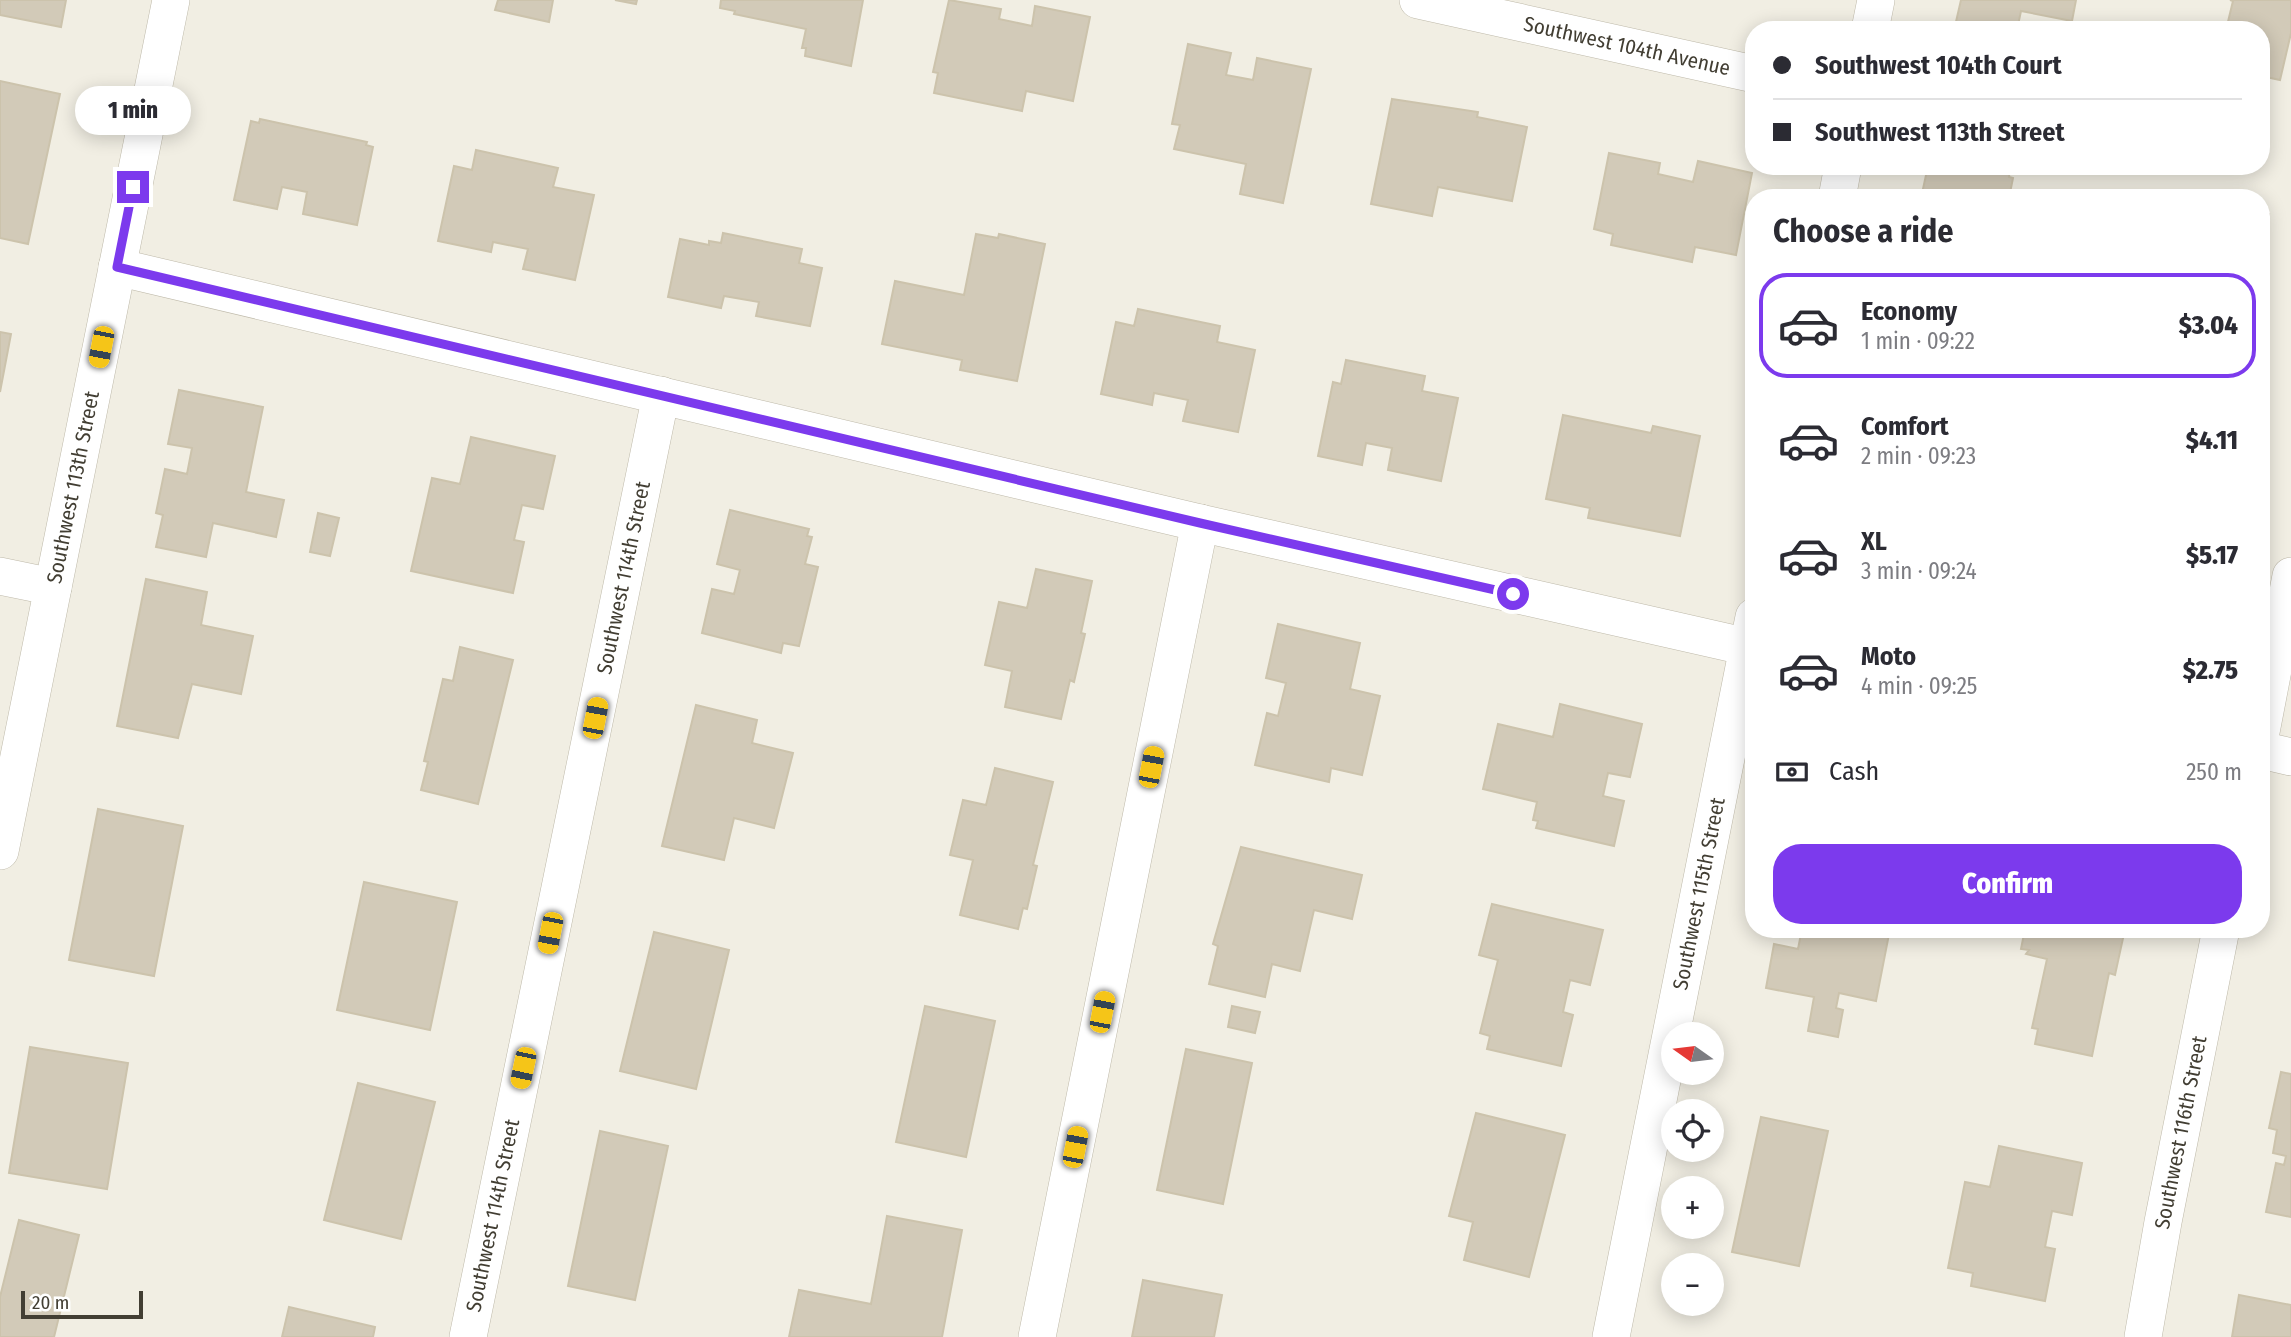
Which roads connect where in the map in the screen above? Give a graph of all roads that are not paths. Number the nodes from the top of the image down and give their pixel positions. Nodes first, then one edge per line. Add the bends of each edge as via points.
1 (171, 0) edge
2 (1418, 0) edge
3 (1876, 0) edge
4 (1872, 21) edge
5 (1745, 72) edge
6 (117, 267) junction
7 (661, 395) junction
8 (1200, 523) junction
9 (0, 576) edge
10 (2291, 576) edge
11 (53, 587) junction
12 (1745, 631) edge
13 (1745, 664) edge
14 (2270, 685) edge
15 (2270, 752) edge
16 (2291, 757) edge
17 (0, 851) edge
18 (2219, 938) edge
19 (1617, 1336) edge
20 (468, 1337) edge
21 (1037, 1337) edge
22 (2143, 1337) edge

1 - 6 street, Southwest 113th Street
2 - 5 street, Southwest 104th Avenue
3 - 4 street
6 - 7 street
6 - 11 street, Southwest 113th Street
7 - 8 street
7 - 20 street, Southwest 114th Street
8 - 12 street
8 - 21 street
9 - 11 street
10 - 14 street
11 - 17 street, Southwest 113th Street
13 - 19 street, Southwest 115th Street
15 - 16 street
18 - 22 street, Southwest 116th Street

